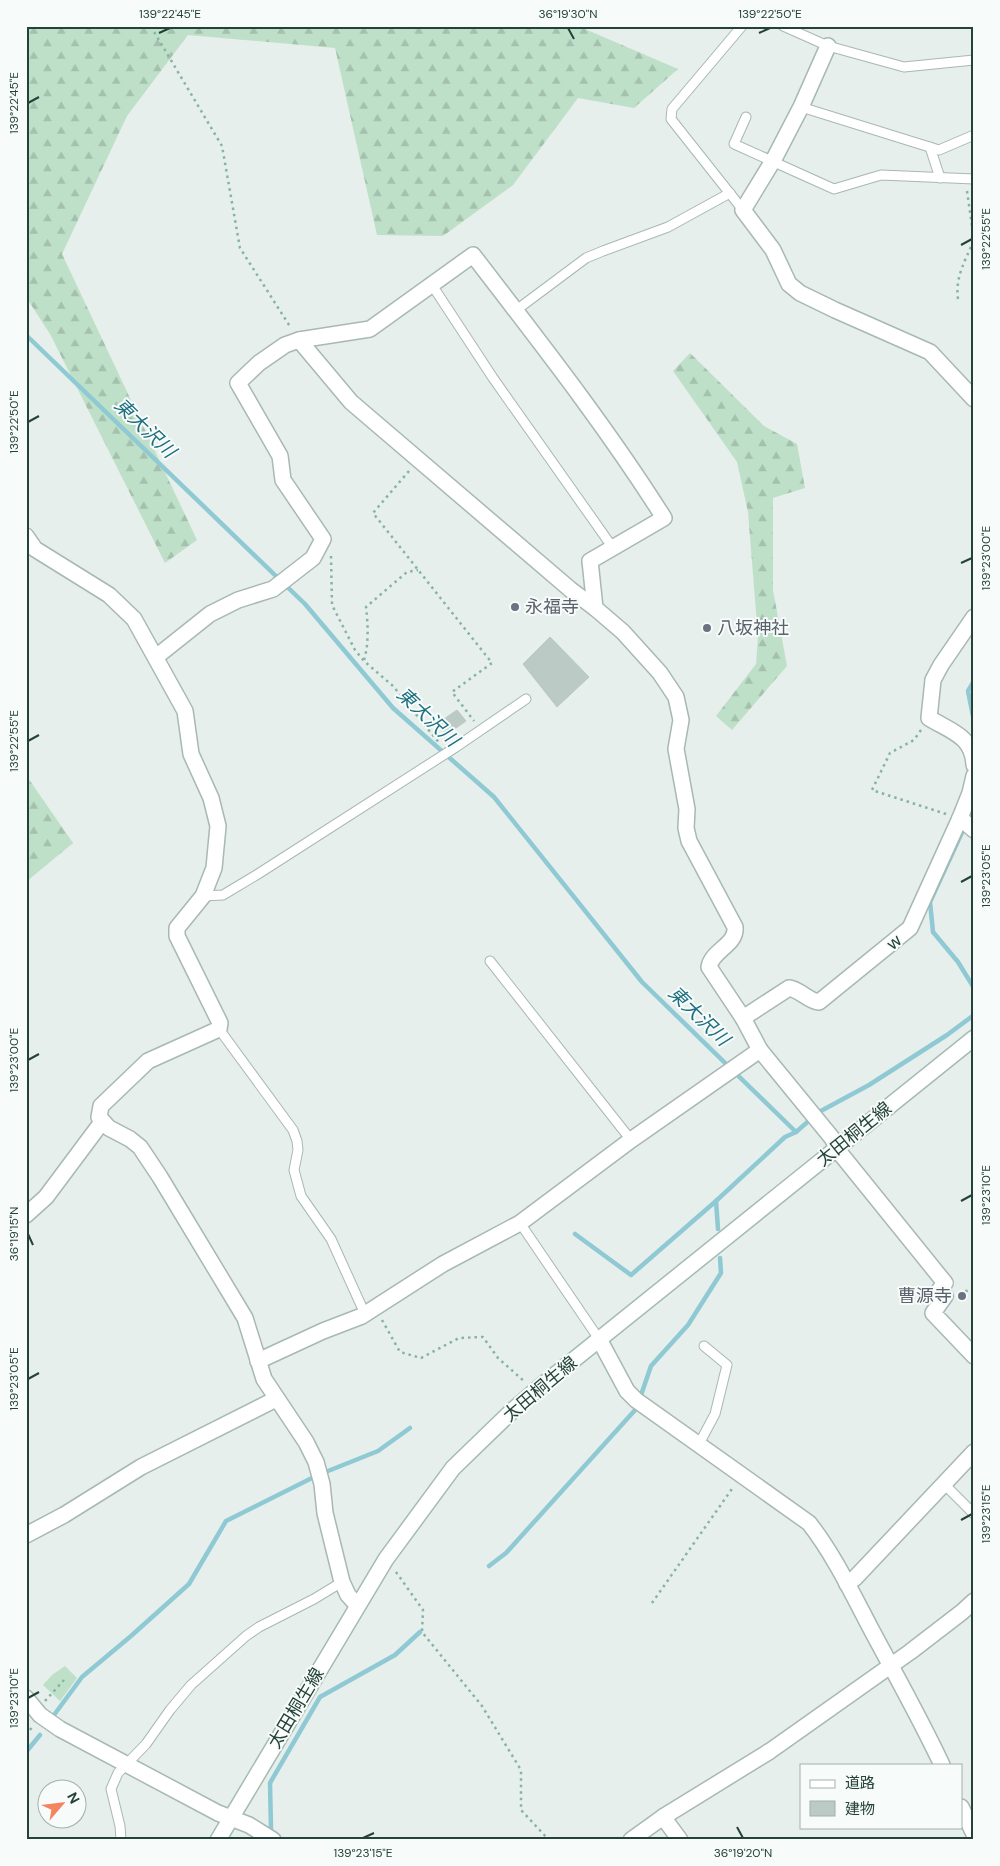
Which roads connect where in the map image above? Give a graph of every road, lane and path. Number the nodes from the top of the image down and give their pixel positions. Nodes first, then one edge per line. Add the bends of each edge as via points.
1 (154, 26) edge
2 (742, 26) edge
3 (783, 26) edge
4 (828, 46) junction
5 (974, 60) edge
6 (801, 107) junction
7 (746, 117) dead end
8 (974, 135) edge
9 (930, 147) junction
10 (772, 162) junction
11 (940, 178) junction
12 (970, 179) edge
13 (730, 194) junction
14 (743, 210) junction
15 (974, 240) edge
16 (432, 285) junction
17 (958, 299) dead end
18 (516, 311) junction
19 (298, 340) junction
20 (974, 399) edge
21 (418, 460) junction
22 (26, 536) edge
23 (323, 539) junction
24 (613, 548) junction
25 (418, 570) junction
26 (595, 608) junction
27 (974, 617) edge
28 (156, 657) junction
29 (364, 661) junction
30 (526, 700) dead end
31 (929, 718) junction
32 (480, 729) junction
33 (448, 752) junction
34 (974, 765) edge
35 (974, 776) edge
36 (966, 824) edge
37 (203, 896) junction
38 (490, 961) dead end
39 (743, 1018) junction
40 (219, 1029) junction
41 (974, 1038) edge
42 (760, 1050) junction
43 (102, 1122) junction
44 (631, 1140) junction
45 (837, 1147) junction
46 (26, 1215) edge
47 (520, 1223) junction
48 (370, 1311) junction
49 (599, 1339) junction
50 (704, 1346) dead end
51 (974, 1356) edge
52 (258, 1361) junction
53 (535, 1391) junction
54 (276, 1399) junction
55 (699, 1444) junction
56 (974, 1452) edge
57 (742, 1474) junction
58 (943, 1483) junction
59 (974, 1514) edge
60 (26, 1535) edge
61 (386, 1558) junction
62 (342, 1582) junction
63 (847, 1584) junction
64 (974, 1600) edge
65 (652, 1603) dead end
66 (357, 1605) junction
67 (891, 1666) junction
68 (64, 1680) dead end
69 (26, 1698) edge
70 (44, 1710) dead end
71 (942, 1764) edge
72 (126, 1765) junction
73 (962, 1809) edge
74 (231, 1817) junction
75 (664, 1817) junction
76 (974, 1834) edge
77 (121, 1840) edge
78 (218, 1840) edge
79 (273, 1840) edge
80 (549, 1840) edge
81 (631, 1840) edge
82 (680, 1840) edge

1 - 19 path via 153,30 222,146 240,248
2 - 13 lane via 672,109 671,119
3 - 4 lane
4 - 5 lane via 904,68
4 - 6 street
6 - 9 lane
6 - 10 street
7 - 10 lane via 734,144
8 - 9 lane via 938,150
9 - 11 lane
10 - 11 lane via 834,189 881,175
10 - 14 street
11 - 12 lane
12 - 15 path
13 - 14 lane
13 - 18 lane via 668,226 586,258
14 - 20 street via 773,250 788,284 835,310 930,352
15 - 17 path via 956,286
16 - 18 street via 472,255
16 - 19 street via 370,329
16 - 24 lane
18 - 24 street via 634,470 664,518
19 - 21 street via 351,402
19 - 23 street via 259,363 238,383 280,456 283,480
21 - 25 path via 374,513
21 - 26 street
22 - 28 street via 45,557 109,595 124,608 134,618
23 - 28 street via 314,558 273,589 238,600 210,614
23 - 29 path via 332,558 332,605
24 - 26 street via 590,561
25 - 29 path via 407,572 366,607
25 - 32 path via 492,663 452,692
26 - 39 street via 660,673 676,697 681,720 676,749 689,841 735,927 733,938 712,958 709,967
27 - 31 street via 933,680
28 - 37 street via 185,710 191,754 211,798 218,826 214,868
29 - 33 path via 393,686
30 - 32 lane
31 - 34 street via 963,737 971,748
31 - 36 path via 914,740 890,753 872,790
32 - 33 lane
33 - 37 lane via 222,895
35 - 36 street, w
36 - 39 street, w via 910,928 819,1002 788,988
37 - 40 street via 177,928 177,936 220,1023
38 - 44 lane
39 - 42 street
40 - 43 street via 148,1060 101,1106 99,1117
40 - 48 lane via 293,1130 298,1150 294,1170 301,1196 331,1239
41 - 45 street, 太田桐生線
42 - 44 street
42 - 45 street
43 - 46 street via 46,1197
43 - 52 street via 140,1147 160,1177 245,1318
44 - 47 street
45 - 49 street, 太田桐生線
45 - 51 street via 945,1283 940,1288 945,1296 933,1313
47 - 48 street via 443,1264
47 - 49 lane
48 - 52 street
48 - 53 path via 400,1352 421,1358 459,1338 483,1337 498,1358
49 - 53 street, 太田桐生線
49 - 55 street via 627,1391
50 - 55 lane via 727,1365 715,1414
52 - 54 street
53 - 61 street, 太田桐生線 via 453,1468
54 - 60 street via 141,1467
54 - 62 street via 306,1442 320,1473 325,1513
55 - 57 street
56 - 58 street
57 - 63 street via 809,1523
57 - 65 path
58 - 59 lane
58 - 63 street
61 - 66 street, 太田桐生線
61 - 80 path via 422,1610 422,1632 482,1706 521,1770 521,1810
62 - 66 street
62 - 72 lane via 246,1636 191,1685
63 - 67 street
64 - 67 street
66 - 74 street, 太田桐生線
67 - 71 street
67 - 75 street via 770,1751
68 - 70 path via 45,1701
69 - 72 street via 51,1724
72 - 74 street
72 - 77 lane via 111,1789
73 - 76 street
74 - 78 street, 太田桐生線
74 - 79 street
75 - 81 street
75 - 82 street

